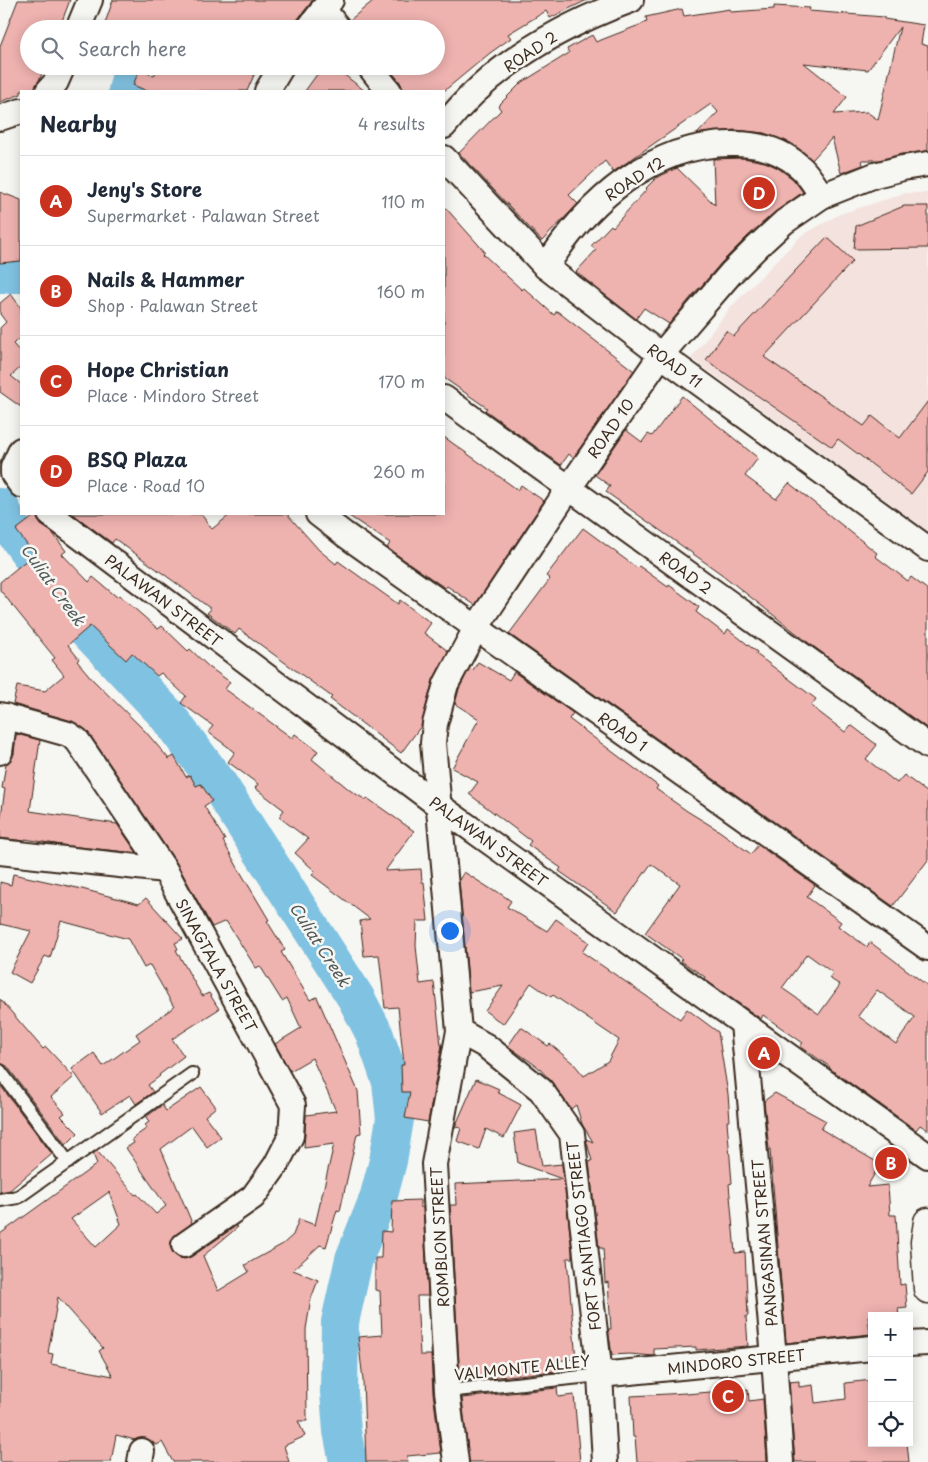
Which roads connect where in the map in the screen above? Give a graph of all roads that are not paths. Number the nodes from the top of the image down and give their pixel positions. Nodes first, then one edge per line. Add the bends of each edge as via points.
1 (90, 0) edge
2 (631, 0) edge
3 (327, 4) edge
4 (82, 20) edge
5 (315, 20) edge
6 (334, 20) edge
7 (59, 75) edge
8 (277, 75) edge
9 (376, 75) edge
10 (49, 90) edge
11 (268, 90) edge
12 (388, 90) edge
13 (20, 111) edge
14 (0, 118) edge
15 (445, 125) edge
16 (445, 159) edge
17 (928, 164) edge
18 (822, 196) junction
19 (546, 267) junction
20 (661, 355) junction
21 (445, 399) edge
22 (20, 452) edge
23 (20, 484) edge
24 (569, 488) junction
25 (319, 515) edge
26 (53, 517) edge
27 (928, 549) edge
28 (476, 628) junction
29 (2, 716) edge
30 (928, 746) edge
31 (0, 752) edge
32 (438, 805) junction
33 (0, 852) edge
34 (165, 870) junction
35 (926, 942) edge
36 (744, 1024) junction
37 (459, 1031) junction
38 (0, 1071) edge
39 (192, 1074) dead end
40 (928, 1156) edge
41 (68, 1162) junction
42 (0, 1200) edge
43 (928, 1222) edge
44 (184, 1245) dead end
45 (928, 1289) edge
46 (928, 1343) edge
47 (913, 1344) edge
48 (868, 1348) edge
49 (774, 1357) junction
50 (600, 1375) junction
51 (447, 1391) junction
52 (456, 1462) edge
53 (606, 1462) edge
54 (781, 1462) edge

1 - 4 street
2 - 15 street, ROAD 2 via 568,26 520,56 471,96
3 - 5 street
3 - 6 street
7 - 10 street
8 - 11 street
9 - 12 street
13 - 14 street
16 - 19 street, ROAD 11
17 - 18 street, ROAD 10 via 875,175
18 - 19 street, ROAD 12 via 799,166 782,154 765,148 727,144 685,150 651,164 601,199 559,246
18 - 20 street, ROAD 10 via 784,222 758,246
19 - 20 street, ROAD 11
20 - 24 street, ROAD 10
20 - 27 street, ROAD 11
21 - 24 street, ROAD 2
22 - 23 street via 13,474
24 - 28 street, ROAD 10
24 - 30 street, ROAD 2
25 - 28 street, ROAD 1
26 - 32 street, PALAWAN STREET
28 - 32 street, ROAD 10 via 446,684 436,717 433,743
28 - 35 street, ROAD 1
29 - 31 street
29 - 34 street, SINAGTALA STREET via 68,734 77,740
32 - 36 street, PALAWAN STREET
32 - 37 street, ROMBLON STREET
33 - 34 street
34 - 44 street, SINAGTALA STREET via 293,1105 291,1136 253,1198
36 - 40 street, PALAWAN STREET
36 - 49 street, PANGASINAN STREET
37 - 50 street, FORT SANTIAGO STREET via 486,1046 541,1090 572,1134
37 - 51 street, ROMBLON STREET via 434,1164
38 - 41 lane
39 - 41 lane
41 - 42 lane via 18,1197
43 - 45 street via 925,1242
46 - 47 street
48 - 49 street, MINDORO STREET
49 - 50 street, MINDORO STREET
49 - 54 street, PANGASINAN STREET
50 - 51 lane, VALMONTE ALLEY
50 - 53 street, FORT SANTIAGO STREET
51 - 52 street, ROMBLON STREET

